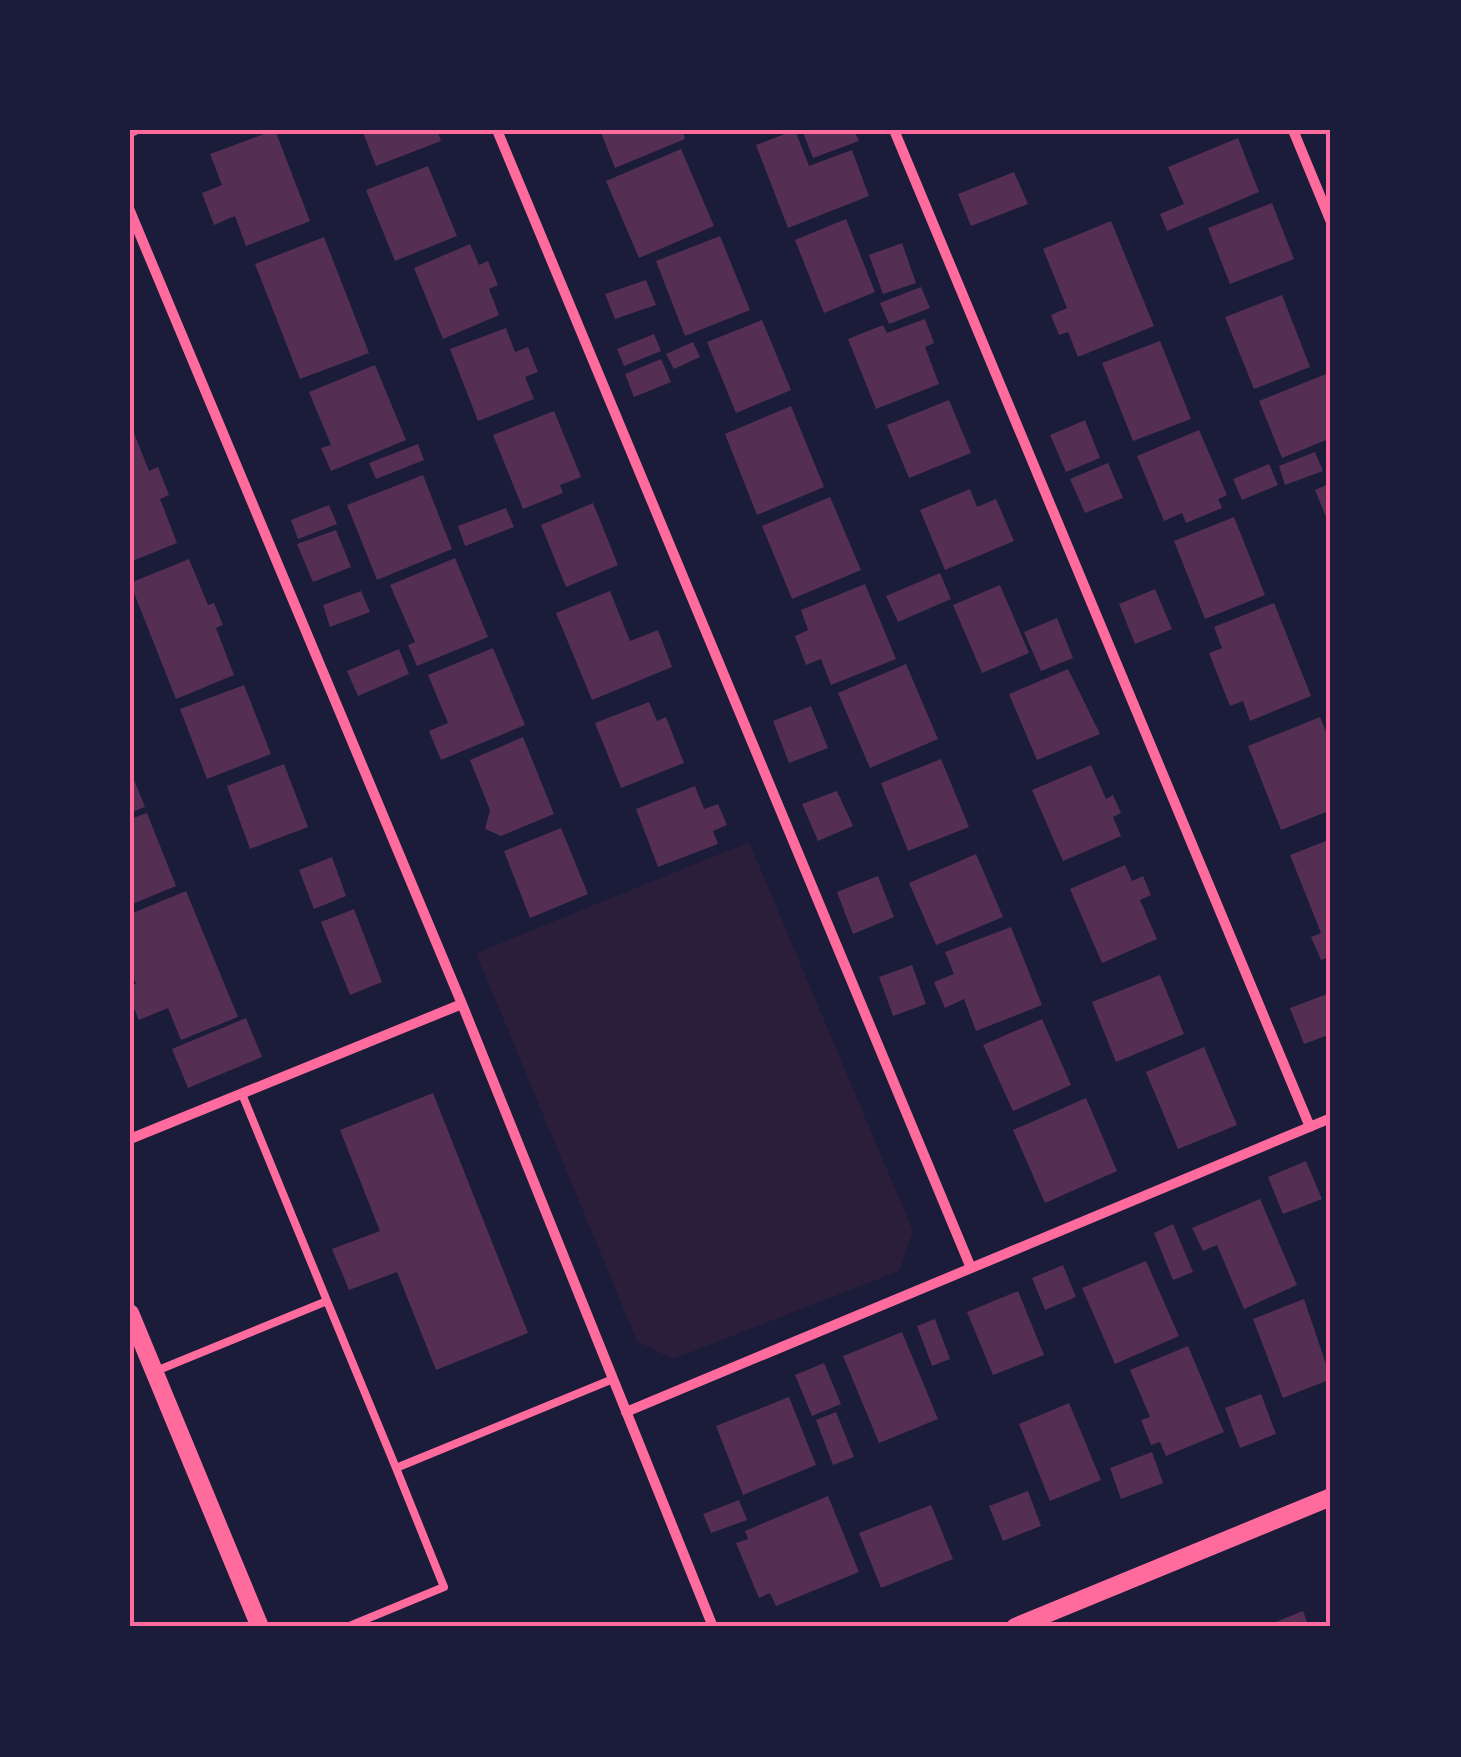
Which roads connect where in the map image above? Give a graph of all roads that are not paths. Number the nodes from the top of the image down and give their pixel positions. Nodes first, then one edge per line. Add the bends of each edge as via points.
1 (497, 130) edge
2 (894, 130) edge
3 (1292, 130) edge
4 (130, 211) edge
5 (1331, 222) edge
6 (462, 1004) junction
7 (242, 1094) junction
8 (1331, 1118) edge
9 (1310, 1127) junction
10 (130, 1140) edge
11 (971, 1268) junction
12 (327, 1301) junction
13 (130, 1312) edge
14 (154, 1372) junction
15 (613, 1379) junction
16 (626, 1412) junction
17 (396, 1468) junction
18 (1331, 1497) edge
19 (260, 1627) edge
20 (347, 1627) edge
21 (713, 1627) edge
22 (1016, 1627) edge

1 - 11 street
2 - 9 street
3 - 5 street
4 - 6 street
6 - 7 street
6 - 15 street
7 - 10 street
7 - 12 lane
8 - 9 street
9 - 11 street
11 - 16 street
12 - 14 lane
12 - 17 lane
13 - 14 street
14 - 19 street
15 - 16 street
15 - 17 lane
16 - 21 street
17 - 20 lane via 444,1587
18 - 22 street

